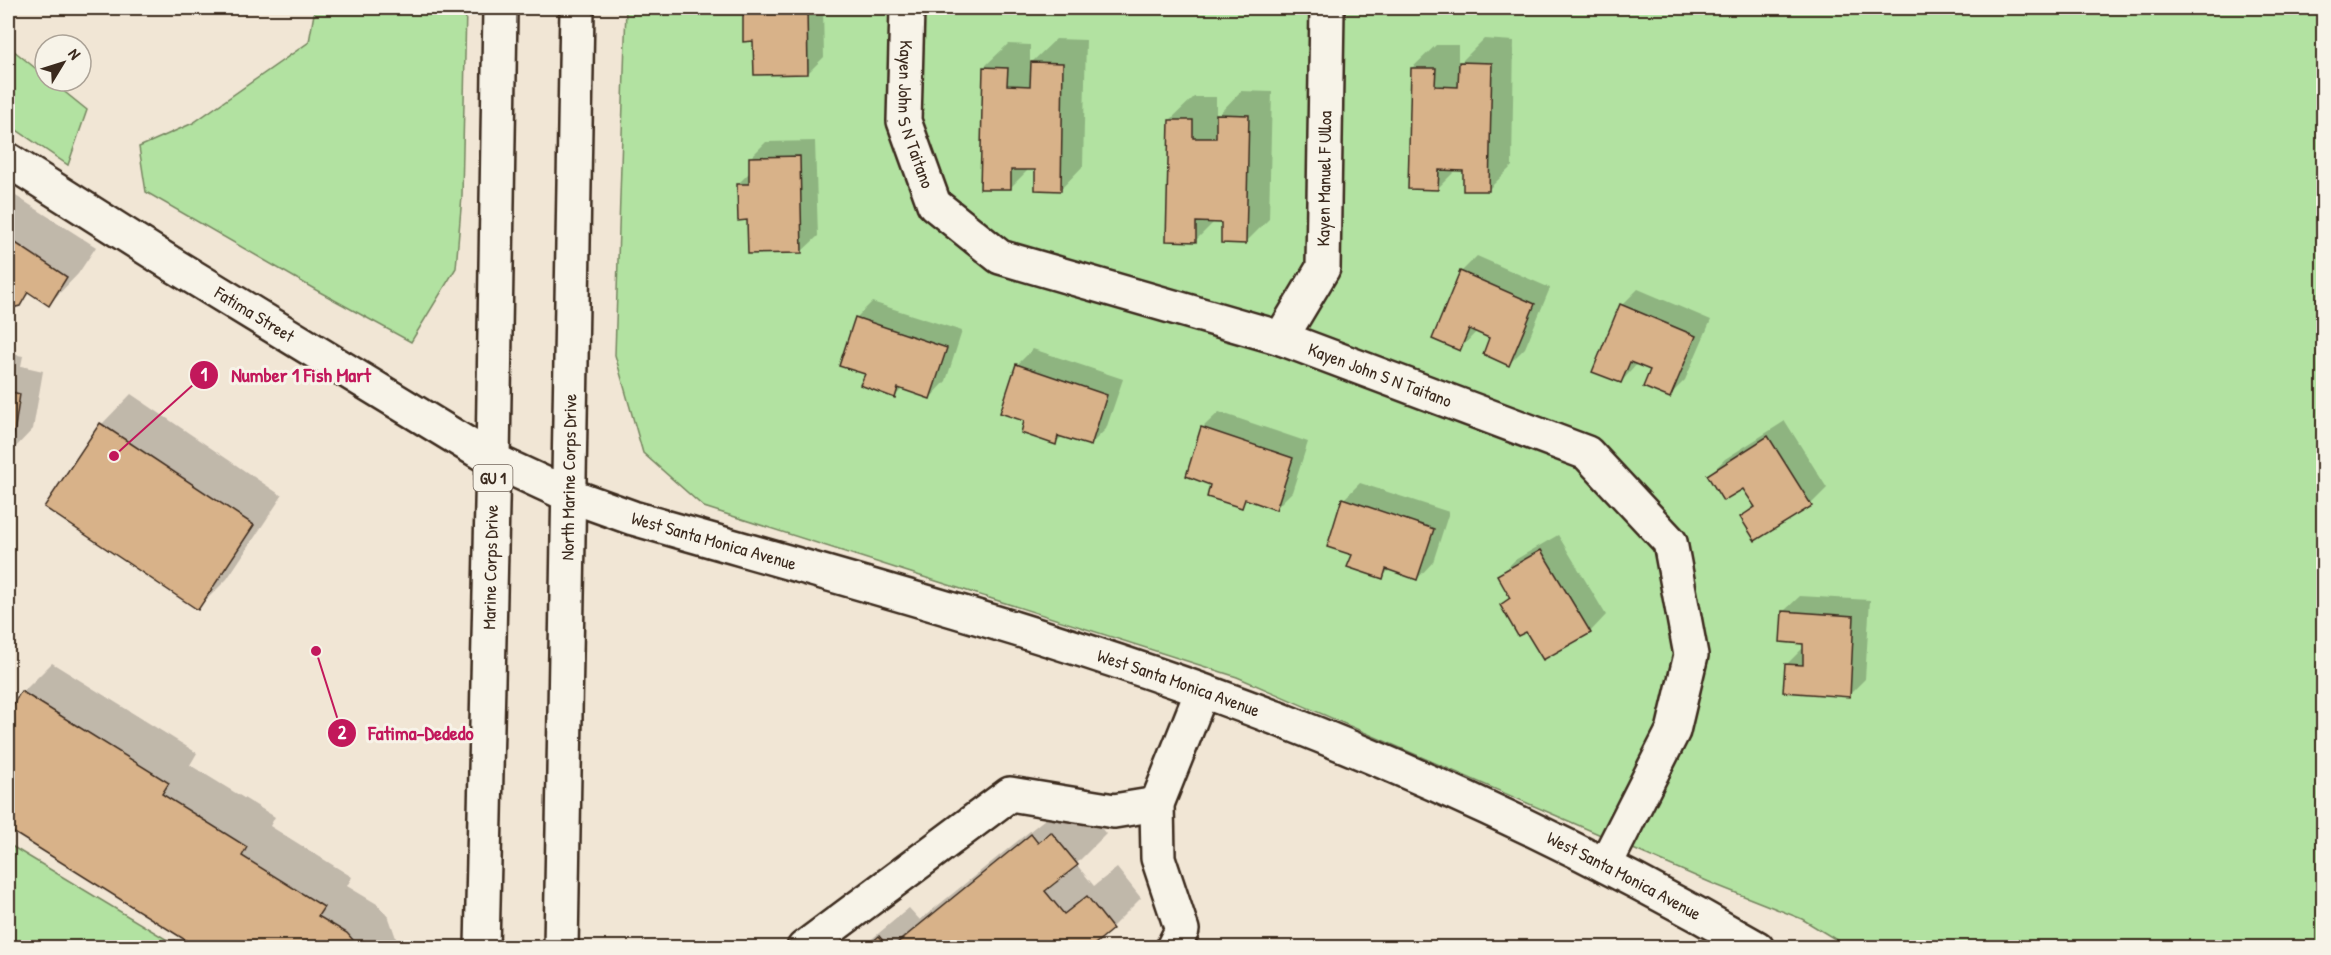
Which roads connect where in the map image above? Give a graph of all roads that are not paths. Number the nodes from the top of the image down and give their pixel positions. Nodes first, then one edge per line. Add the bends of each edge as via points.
1 (500, 8) edge
2 (577, 8) edge
3 (907, 8) edge
4 (1328, 8) edge
5 (8, 160) edge
6 (1281, 338) junction
7 (493, 460) junction
8 (569, 495) junction
9 (1202, 691) junction
10 (1157, 804) junction
11 (1605, 865) junction
12 (482, 948) edge
13 (561, 948) edge
14 (804, 948) edge
15 (1173, 948) edge
16 (1757, 948) edge

1 - 7 main road, Marine Corps Drive / GU 1
2 - 8 main road, North Marine Corps Drive
3 - 6 main road, Kayen John S N Taitano via 904,121 934,204 1000,257
4 - 6 main road, Kayen Manuel F Ulloa via 1323,268
5 - 7 main road, Fatima Street
6 - 11 main road, Kayen John S N Taitano via 1587,453 1670,542 1691,655 1673,731
7 - 8 main road, Fatima Street
7 - 12 main road, Marine Corps Drive / GU 1
8 - 9 main road, West Santa Monica Avenue via 633,518 1027,632
8 - 13 main road, North Marine Corps Drive
9 - 10 main road
9 - 11 main road, West Santa Monica Avenue via 1391,765
10 - 14 main road via 1114,811 1010,794
10 - 15 main road via 1158,858 1182,930
11 - 16 main road, West Santa Monica Avenue

